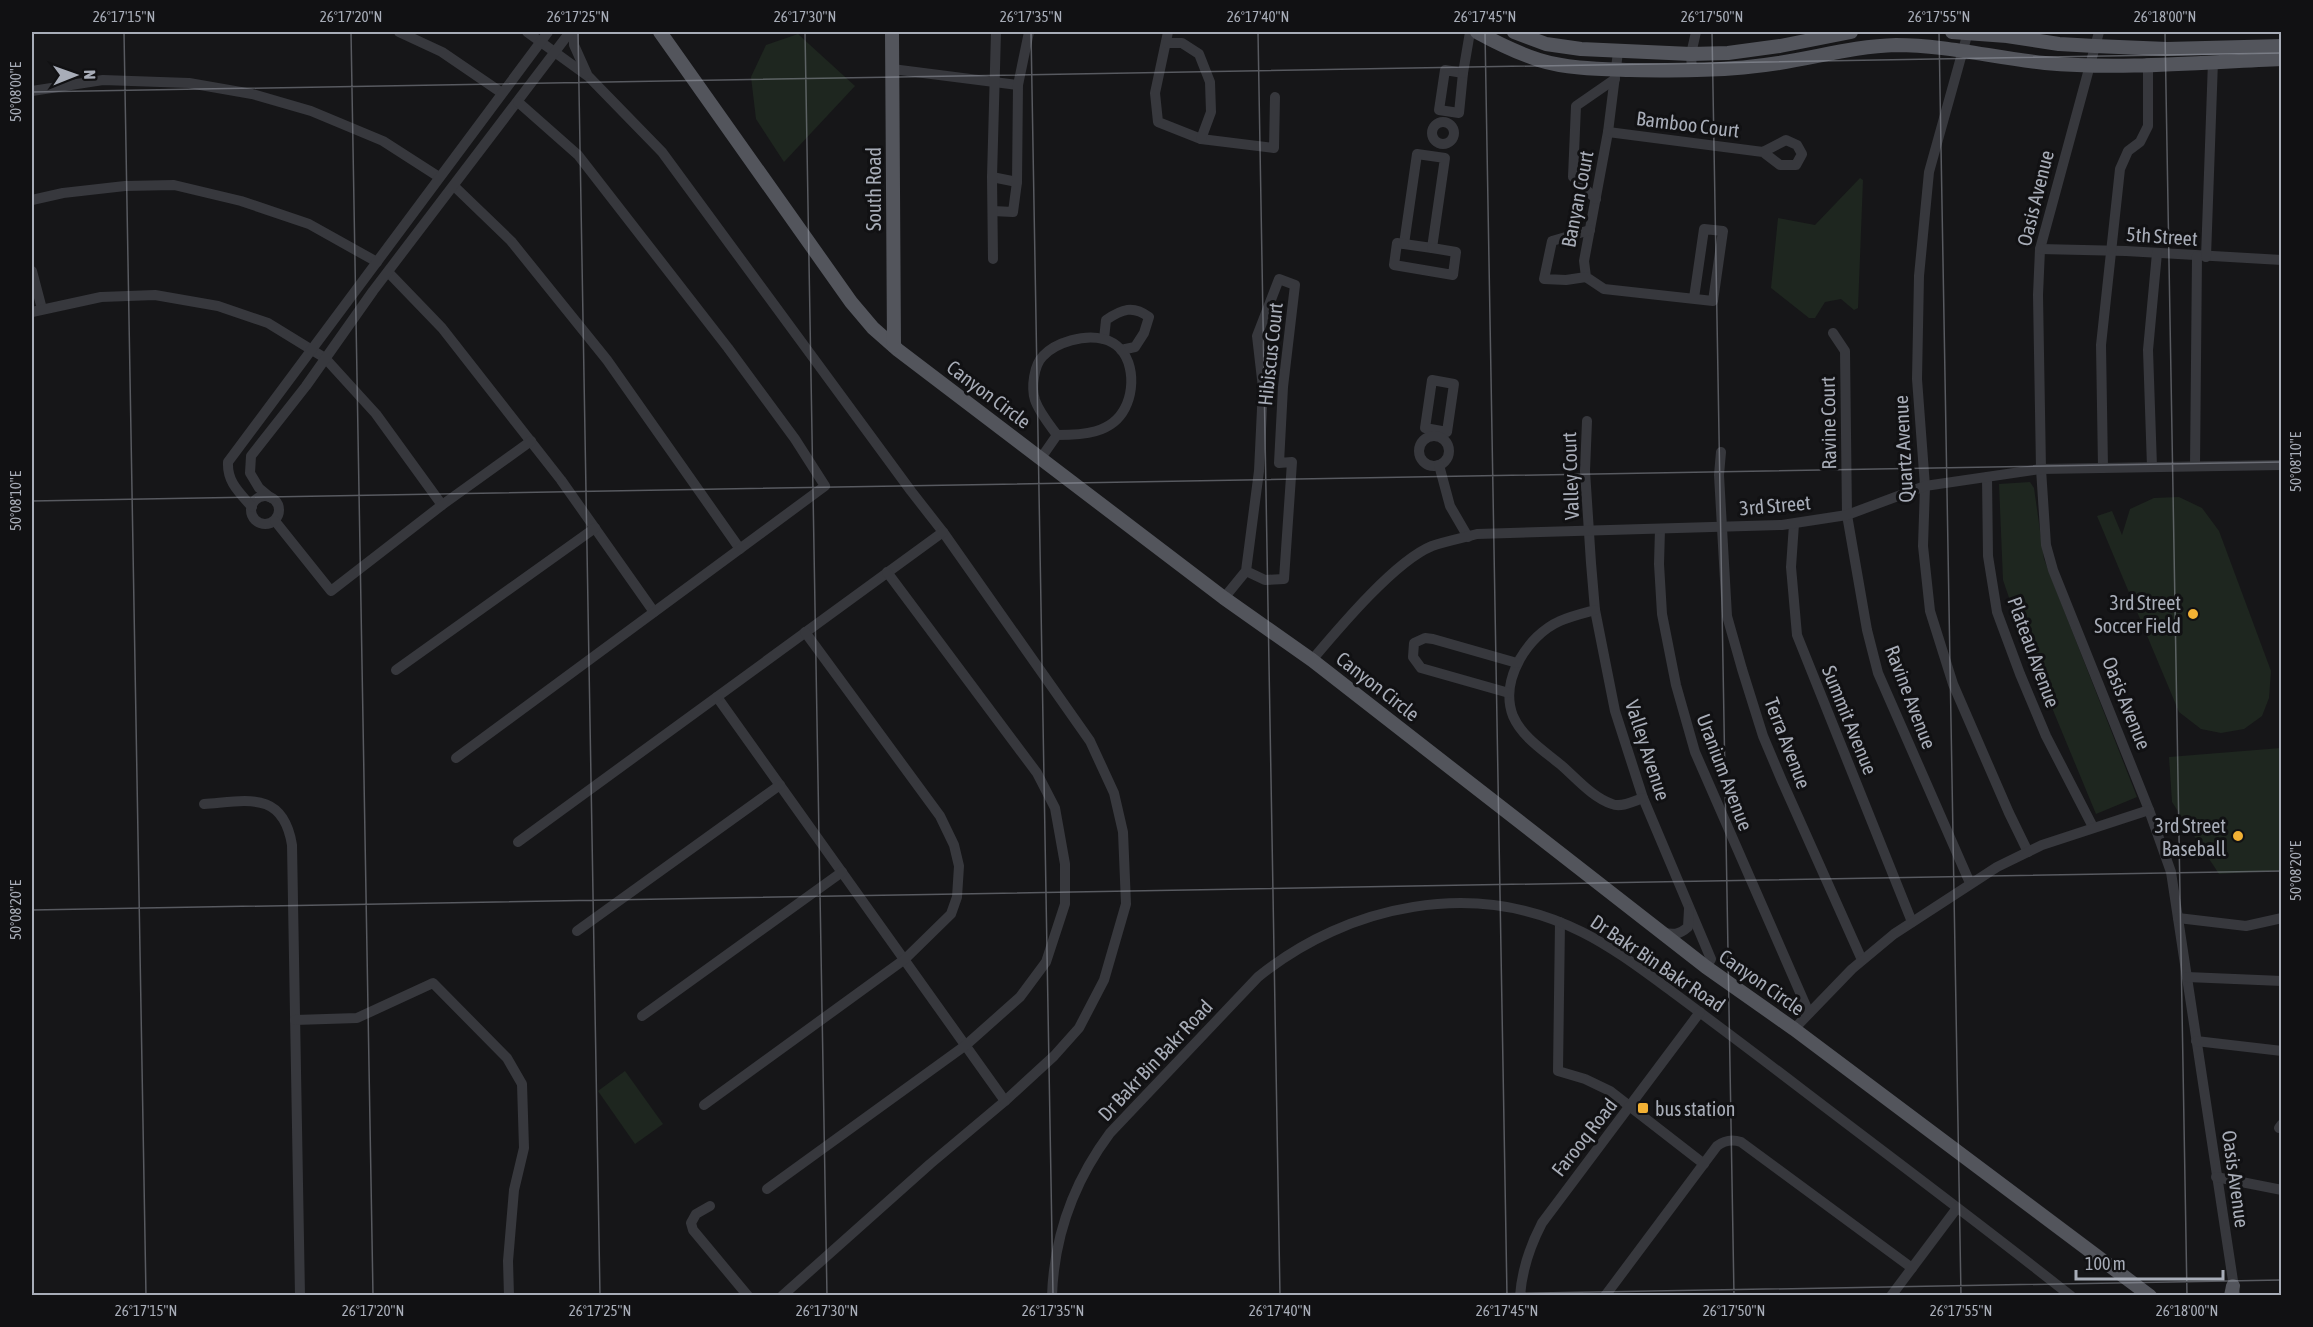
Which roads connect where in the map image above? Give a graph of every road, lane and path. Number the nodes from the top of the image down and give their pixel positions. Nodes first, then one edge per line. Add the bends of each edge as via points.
1 (399, 32) edge
2 (527, 32) edge
3 (548, 32) edge
4 (572, 32) edge
5 (660, 32) edge
6 (892, 32) edge
7 (996, 32) edge
8 (1029, 32) edge
9 (1168, 32) edge
10 (1184, 32) edge
11 (1470, 32) edge
12 (1478, 32) edge
13 (1514, 32) edge
14 (1696, 32) edge
15 (1851, 32) edge
16 (1952, 32) edge
17 (2099, 32) edge
18 (1836, 33) edge
19 (1968, 33) edge
20 (541, 42) junction
21 (1166, 43) junction
22 (1182, 43) junction
23 (2095, 46) junction
24 (2282, 46) edge
25 (1618, 52) junction
26 (1836, 52) junction
27 (1964, 52) junction
28 (556, 53) junction
29 (1691, 54) junction
30 (2282, 59) edge
31 (2213, 61) junction
32 (2148, 63) junction
33 (2090, 65) junction
34 (892, 69) junction
35 (1692, 72) junction
36 (1463, 73) junction
37 (1615, 74) junction
38 (589, 77) junction
39 (993, 82) junction
40 (1018, 85) junction
41 (32, 91) edge
42 (502, 93) junction
43 (1275, 97) dead end
44 (518, 102) junction
45 (1448, 117) junction
46 (1608, 132) junction
47 (1201, 139) junction
48 (1763, 152) dead end
49 (1437, 157) junction
50 (439, 177) junction
51 (992, 177) junction
52 (1017, 182) junction
53 (454, 186) junction
54 (1596, 199) junction
55 (32, 201) edge
56 (993, 211) junction
57 (1590, 230) junction
58 (1404, 244) junction
59 (1432, 248) junction
60 (2040, 249) junction
61 (2113, 251) junction
62 (2157, 253) junction
63 (2201, 256) junction
64 (993, 259) dead end
65 (2282, 260) edge
66 (377, 262) junction
67 (32, 271) edge
68 (388, 272) junction
69 (1586, 278) junction
70 (1694, 298) junction
71 (37, 310) edge
72 (1833, 333) dead end
73 (1104, 339) junction
74 (894, 346) junction
75 (1135, 347) junction
76 (312, 350) junction
77 (1121, 350) junction
78 (325, 358) junction
79 (1131, 368) junction
80 (1587, 421) dead end
81 (1436, 433) junction
82 (1057, 435) junction
83 (531, 441) junction
84 (1721, 452) dead end
85 (1041, 459) junction
86 (1439, 465) junction
87 (2282, 465) edge
88 (2195, 466) junction
89 (2152, 467) junction
90 (2103, 468) junction
91 (2041, 469) junction
92 (1988, 477) junction
93 (1925, 486) junction
94 (271, 498) junction
95 (442, 505) junction
96 (252, 507) junction
97 (1847, 515) junction
98 (275, 521) junction
99 (1794, 524) junction
100 (1722, 527) junction
101 (595, 528) junction
102 (1660, 529) junction
103 (1590, 531) junction
104 (943, 532) junction
105 (1468, 537) junction
106 (740, 549) junction
107 (1246, 571) junction
108 (888, 572) junction
109 (1224, 597) junction
110 (1595, 610) junction
111 (654, 612) junction
112 (805, 632) junction
113 (1312, 660) junction
114 (1517, 663) junction
115 (396, 669) dead end
116 (1509, 693) junction
117 (717, 697) junction
118 (456, 758) dead end
119 (780, 785) junction
120 (1643, 798) junction
121 (204, 804) dead end
122 (2149, 810) junction
123 (2093, 827) junction
124 (518, 842) dead end
125 (2028, 852) junction
126 (842, 872) junction
127 (1970, 884) junction
128 (1687, 900) junction
129 (2178, 918) junction
130 (2282, 918) edge
131 (1560, 922) junction
132 (1912, 922) junction
133 (577, 931) dead end
134 (1661, 932) junction
135 (904, 959) junction
136 (1862, 960) junction
137 (1706, 967) junction
138 (2187, 977) junction
139 (2282, 981) edge
140 (1700, 1012) junction
141 (1809, 1013) junction
142 (642, 1016) dead end
143 (295, 1020) junction
144 (1794, 1029) junction
145 (2196, 1041) junction
146 (966, 1045) junction
147 (2282, 1051) edge
148 (1005, 1101) junction
149 (704, 1105) dead end
150 (1630, 1106) junction
151 (1704, 1164) junction
152 (2216, 1177) junction
153 (767, 1190) dead end
154 (2282, 1191) edge
155 (710, 1206) dead end
156 (1957, 1208) junction
157 (1912, 1268) junction
158 (2233, 1292) edge
159 (300, 1296) edge
160 (509, 1296) edge
161 (748, 1296) edge
162 (782, 1296) edge
163 (1052, 1296) edge
164 (1520, 1296) edge
165 (1605, 1296) edge
166 (1891, 1296) edge
167 (2071, 1296) edge
168 (2150, 1296) edge

1 - 42 street via 442,52
2 - 20 street
3 - 20 street
4 - 28 street
4 - 38 street
5 - 74 main road, Canyon Circle via 851,302
6 - 34 main road, South Road
7 - 39 street
8 - 40 street
9 - 21 street
10 - 22 street
11 - 36 street
12 - 37 main road via 1541,60
13 - 25 main road via 1546,44
14 - 29 street
15 - 18 main road
16 - 19 main road
17 - 23 street, Oasis Avenue
18 - 26 street
18 - 29 main road via 1780,46
19 - 23 main road
19 - 27 street, Quartz Avenue
20 - 28 street
20 - 42 street
21 - 22 street
21 - 47 street via 1155,93 1158,122
22 - 47 street via 1198,54 1210,82 1211,112
23 - 24 main road via 2167,49
23 - 33 street, Oasis Avenue
25 - 29 main road
25 - 37 street, Banyan Court
26 - 27 main road via 1895,45
26 - 35 main road
27 - 33 main road
27 - 93 street, Quartz Avenue via 1929,172 1919,276 1917,379
28 - 38 street
28 - 44 street
29 - 35 street
30 - 31 main road
31 - 32 main road
31 - 63 street
32 - 33 main road
32 - 61 street via 2148,126 2140,142 2128,151 2120,169
33 - 60 street, Oasis Avenue
34 - 39 street
34 - 74 main road, South Road
35 - 37 main road
36 - 45 street via 1459,113
36 - 45 street via 1445,70 1439,110
37 - 46 street, Banyan Court
37 - 54 street via 1576,106 1572,177
38 - 104 street via 662,152
39 - 40 street
39 - 51 street
40 - 52 street
41 - 50 street via 103,80 189,83 252,93 311,111 383,141
42 - 50 street
43 - 47 street via 1274,148
44 - 53 street
44 - 106 street via 578,154 735,357 825,486
45 - 49 street via 1435,125 1432,132 1440,143
46 - 48 street, Bamboo Court
46 - 54 street, Banyan Court
49 - 58 street via 1418,154
49 - 59 street via 1445,158
50 - 66 street
51 - 52 street
51 - 56 street
52 - 56 street via 1013,212
53 - 68 street
53 - 106 street via 511,241 607,360
54 - 57 street, Banyan Court
55 - 66 street via 83,190 174,185 241,201 309,224
56 - 64 street
57 - 69 street, Banyan Court via 1584,261
57 - 69 street via 1552,241 1544,279
58 - 59 street
58 - 59 street via 1397,243 1394,265 1453,275 1456,252
60 - 61 street, 5th Street
60 - 91 street, Oasis Avenue
61 - 62 street, 5th Street
61 - 90 street via 2101,345
62 - 63 street, 5th Street
62 - 89 street via 2148,350
63 - 65 street, 5th Street
63 - 88 street
66 - 76 street
67 - 71 street
68 - 78 street
68 - 83 street via 442,328
69 - 70 street, Banyan Court via 1604,288
70 - 70 street, Banyan Court via 1713,301 1723,231 1704,229
71 - 76 street via 101,297 155,295 218,306 268,323
72 - 97 street, Ravine Court via 1845,351
73 - 75 street via 1106,320 1121,310 1139,309 1149,317
73 - 77 street
73 - 82 street via 1082,338 1059,345 1042,356 1033,379 1035,400
74 - 85 main road, Canyon Circle
75 - 77 street
75 - 79 street
76 - 78 street
76 - 96 street via 228,462 232,485
77 - 79 street
78 - 94 street via 250,456 250,473
78 - 95 street via 376,414
79 - 82 street via 1125,408 1111,426 1081,435
80 - 103 street, Valley Court via 1585,471
81 - 81 street via 1425,428 1432,380 1454,384 1447,432
81 - 86 street via 1448,449 1446,459
81 - 86 street via 1423,441 1420,455 1425,463
82 - 85 street
83 - 95 street
83 - 101 street
84 - 100 street, Terra Avenue
85 - 109 main road, Canyon Circle
86 - 105 street via 1450,506
87 - 88 street, 3rd Street
88 - 89 street, 3rd Street
89 - 90 street, 3rd Street
90 - 91 street, 3rd Street
91 - 92 street, 3rd Street
91 - 122 street, Oasis Avenue via 2046,545 2053,570
92 - 93 street, 3rd Street
92 - 123 street, Plateau Avenue via 1988,556 1997,612 2046,736
93 - 97 street, 3rd Street
93 - 125 street, Quartz Avenue via 1923,546 1930,611 1953,684
94 - 96 street via 258,498
94 - 98 street via 279,506
95 - 98 street via 331,591
96 - 98 street via 259,523
97 - 99 street, 3rd Street
97 - 127 street, Ravine Avenue via 1857,584 1878,673
99 - 100 street, 3rd Street
99 - 132 street, Summit Avenue via 1791,567 1797,635
100 - 102 street, 3rd Street
100 - 136 street, Terra Avenue via 1727,616 1760,725
101 - 111 street
101 - 115 street
102 - 103 street, 3rd Street
102 - 141 street, Uranium Avenue via 1662,614 1676,686 1695,752
103 - 105 street, 3rd Street
103 - 110 street, Valley Avenue
104 - 108 street
104 - 148 street via 1090,741 1114,793 1123,832 1126,904 1104,980 1079,1028
105 - 113 street, 3rd Street via 1431,547 1396,570
106 - 111 street
107 - 107 street, Hibiscus Court via 1265,580 1284,579 1292,462 1279,463 1295,285 1279,279 1257,336 1263,388 1259,471
107 - 109 street
108 - 112 street
108 - 146 street via 1037,773 1055,808 1065,864 1065,904 1046,962 1020,997
109 - 113 main road, Canyon Circle
110 - 114 street via 1559,622 1539,634
110 - 120 street, Valley Avenue via 1615,711
111 - 118 street
112 - 117 street
112 - 135 street via 940,816 954,845 959,866 957,897 951,914
113 - 134 main road, Canyon Circle
114 - 116 street
114 - 116 street via 1433,639 1414,643 1413,657 1420,668
116 - 120 street via 1513,716 1526,736 1594,793 1613,805
117 - 119 street
117 - 124 street
119 - 126 street
119 - 133 street
120 - 128 street, Valley Avenue
121 - 143 street via 263,801 279,812 289,827
122 - 123 street
122 - 129 street, Oasis Avenue via 2171,872
123 - 125 street
125 - 127 street
126 - 135 street
126 - 142 street
127 - 132 street
128 - 134 street via 1688,927 1673,935
128 - 137 street, Valley Avenue via 1711,959
129 - 130 street via 2246,926
129 - 138 street, Oasis Avenue
131 - 140 street, Dr Bakr Bin Bakr Road via 1604,944
131 - 150 street via 1558,1071 1598,1084
131 - 163 street, Dr Bakr Bin Bakr Road via 1497,906 1433,903 1366,917 1284,956 1258,977 1097,1151 1066,1216 1057,1248
132 - 136 street
134 - 137 main road, Canyon Circle
135 - 146 street
135 - 149 street
136 - 141 street
137 - 144 main road, Canyon Circle
138 - 139 street
138 - 145 street, Oasis Avenue
140 - 150 street, Farooq Road
140 - 156 street, Dr Bakr Bin Bakr Road
141 - 144 street
143 - 159 street
143 - 160 street via 357,1018 433,983 507,1058 522,1084 524,1148 514,1190
144 - 168 main road, Canyon Circle
145 - 147 street
145 - 152 street, Oasis Avenue
146 - 148 street
146 - 153 street
148 - 162 street
150 - 151 street
150 - 164 street, Farooq Road via 1542,1223 1526,1262
151 - 157 street via 1722,1142 1741,1142
151 - 165 street
152 - 154 street
152 - 158 street, Oasis Avenue
155 - 161 street via 696,1214 691,1222 693,1230
156 - 157 street
156 - 167 street, Dr Bakr Bin Bakr Road
157 - 166 street

